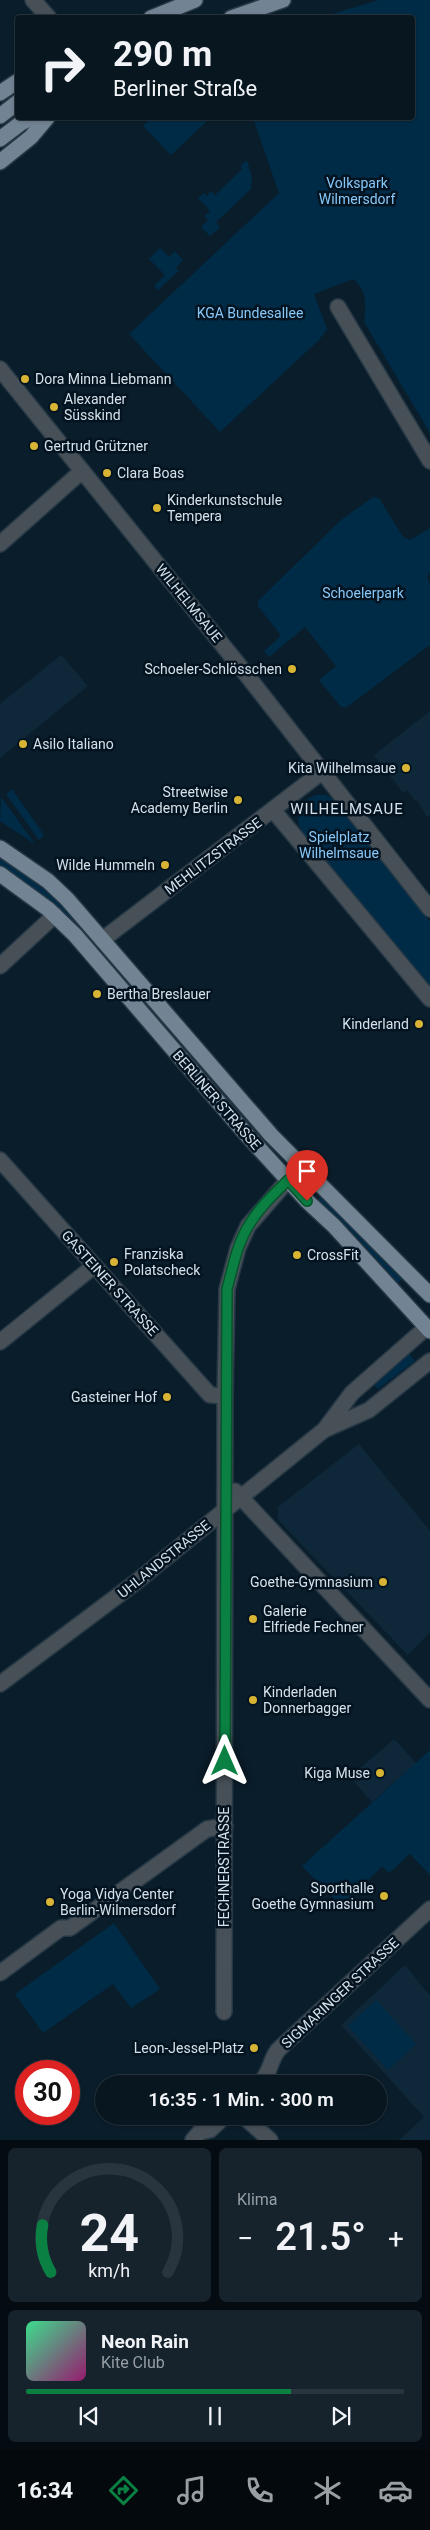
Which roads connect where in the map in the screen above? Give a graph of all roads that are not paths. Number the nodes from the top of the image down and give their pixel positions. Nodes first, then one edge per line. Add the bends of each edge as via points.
1 (33, 0) edge
2 (195, 0) edge
3 (283, 0) edge
4 (46, 15) edge
5 (158, 15) edge
6 (240, 15) edge
7 (15, 83) edge
8 (0, 93) edge
9 (15, 104) edge
10 (0, 116) edge
11 (27, 120) edge
12 (45, 120) edge
13 (0, 139) edge
14 (0, 162) edge
15 (338, 307) dead end
16 (0, 369) edge
17 (430, 461) edge
18 (82, 471) junction
19 (0, 544) edge
20 (323, 772) junction
21 (273, 810) junction
22 (0, 848) edge
23 (0, 874) edge
24 (430, 909) edge
25 (55, 915) junction
26 (102, 940) junction
27 (0, 966) edge
28 (430, 999) edge
29 (0, 1160) edge
30 (288, 1180) junction
31 (94, 1266) junction
32 (430, 1295) edge
33 (429, 1328) edge
34 (0, 1342) edge
35 (430, 1361) edge
36 (225, 1396) junction
37 (324, 1430) junction
38 (226, 1481) junction
39 (240, 1497) junction
40 (226, 1509) junction
41 (0, 1684) edge
42 (430, 1700) edge
43 (225, 1826) junction
44 (430, 1909) edge
45 (0, 1973) edge
46 (224, 2012) dead end
47 (268, 2075) edge
48 (215, 2125) edge
49 (253, 2125) edge
50 (193, 2140) edge
51 (270, 2140) edge

1 - 4 street
2 - 5 main road
3 - 6 main road
7 - 8 main road
9 - 10 main road
11 - 13 main road
12 - 14 main road via 31,137
15 - 17 street
16 - 18 street, WILHELMSAUE
18 - 19 street
18 - 20 street, WILHELMSAUE
20 - 21 street, MEHLITZSTRASSE
20 - 24 street, WILHELMSAUE
21 - 26 street, MEHLITZSTRASSE
21 - 28 street
22 - 26 main road, BERLINER STRASSE via 53,885
23 - 25 main road, BERLINER STRASSE
25 - 27 street
25 - 30 main road, BERLINER STRASSE
26 - 32 main road, BERLINER STRASSE via 271,1135
29 - 31 street, GASTEINER STRASSE
30 - 33 main road, BERLINER STRASSE
30 - 36 street, FECHNERSTRASSE via 248,1226 238,1248 227,1289
31 - 34 street
31 - 36 street, GASTEINER STRASSE via 210,1395
33 - 37 street, UHLANDSTRASSE via 352,1393
35 - 37 street, UHLANDSTRASSE via 369,1410
36 - 38 street, FECHNERSTRASSE
37 - 39 street, UHLANDSTRASSE
38 - 39 street
38 - 40 street, FECHNERSTRASSE
39 - 40 street, UHLANDSTRASSE
39 - 42 street
40 - 41 street, UHLANDSTRASSE via 94,1615
40 - 43 street, FECHNERSTRASSE
43 - 45 street via 207,1828 70,1928 61,1928
43 - 46 street, FECHNERSTRASSE
44 - 47 street, SIGMARINGER STRASSE via 278,2050
48 - 50 street via 200,2132
49 - 51 street

